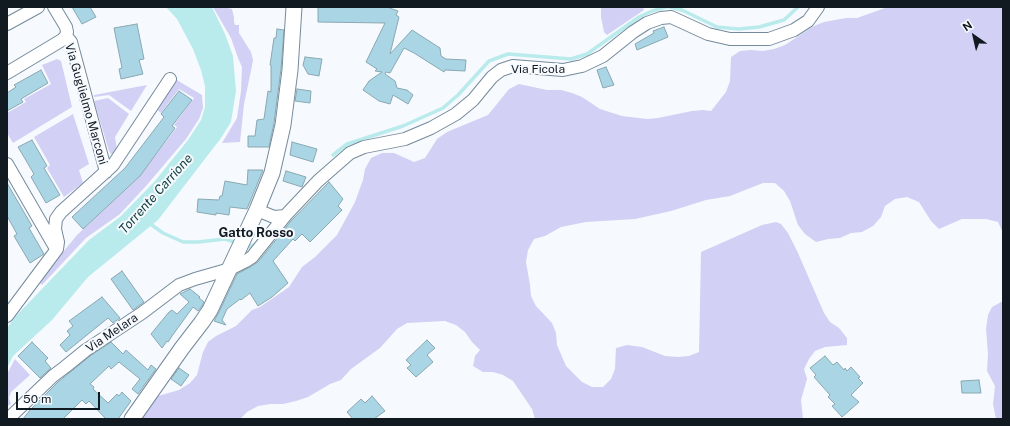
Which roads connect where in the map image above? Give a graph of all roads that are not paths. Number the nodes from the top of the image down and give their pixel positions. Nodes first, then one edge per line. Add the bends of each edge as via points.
1 (38, 7) edge
2 (54, 7) edge
3 (294, 7) edge
4 (818, 7) edge
5 (7, 24) edge
6 (66, 36) junction
7 (7, 72) edge
8 (170, 79) dead end
9 (7, 164) edge
10 (106, 172) junction
11 (257, 210) junction
12 (285, 216) junction
13 (57, 250) junction
14 (230, 269) junction
15 (7, 316) edge
16 (8, 419) edge
17 (132, 419) edge

1 - 5 street
2 - 6 street, Via Guglielmo Marconi via 66,27
3 - 11 main road via 283,125 272,173
4 - 12 street, Via Ficola via 808,21 794,30 769,39 730,39 708,34 672,17 661,18 647,23 603,56 582,66 564,70 512,66 501,70 473,100 456,114 431,128 405,139 350,153 318,181
6 - 7 street, Via Guglielmo Marconi
6 - 10 street, Via Guglielmo Marconi via 71,42
8 - 10 street, Via Guglielmo Marconi
9 - 13 street
10 - 13 street, Via Guglielmo Marconi via 56,219 54,229 58,242
11 - 12 street via 274,217
11 - 14 main road
12 - 14 street, Via Ficola via 252,257
13 - 15 street
14 - 16 street, Via Melara via 179,285 65,366
14 - 17 main road via 210,310

